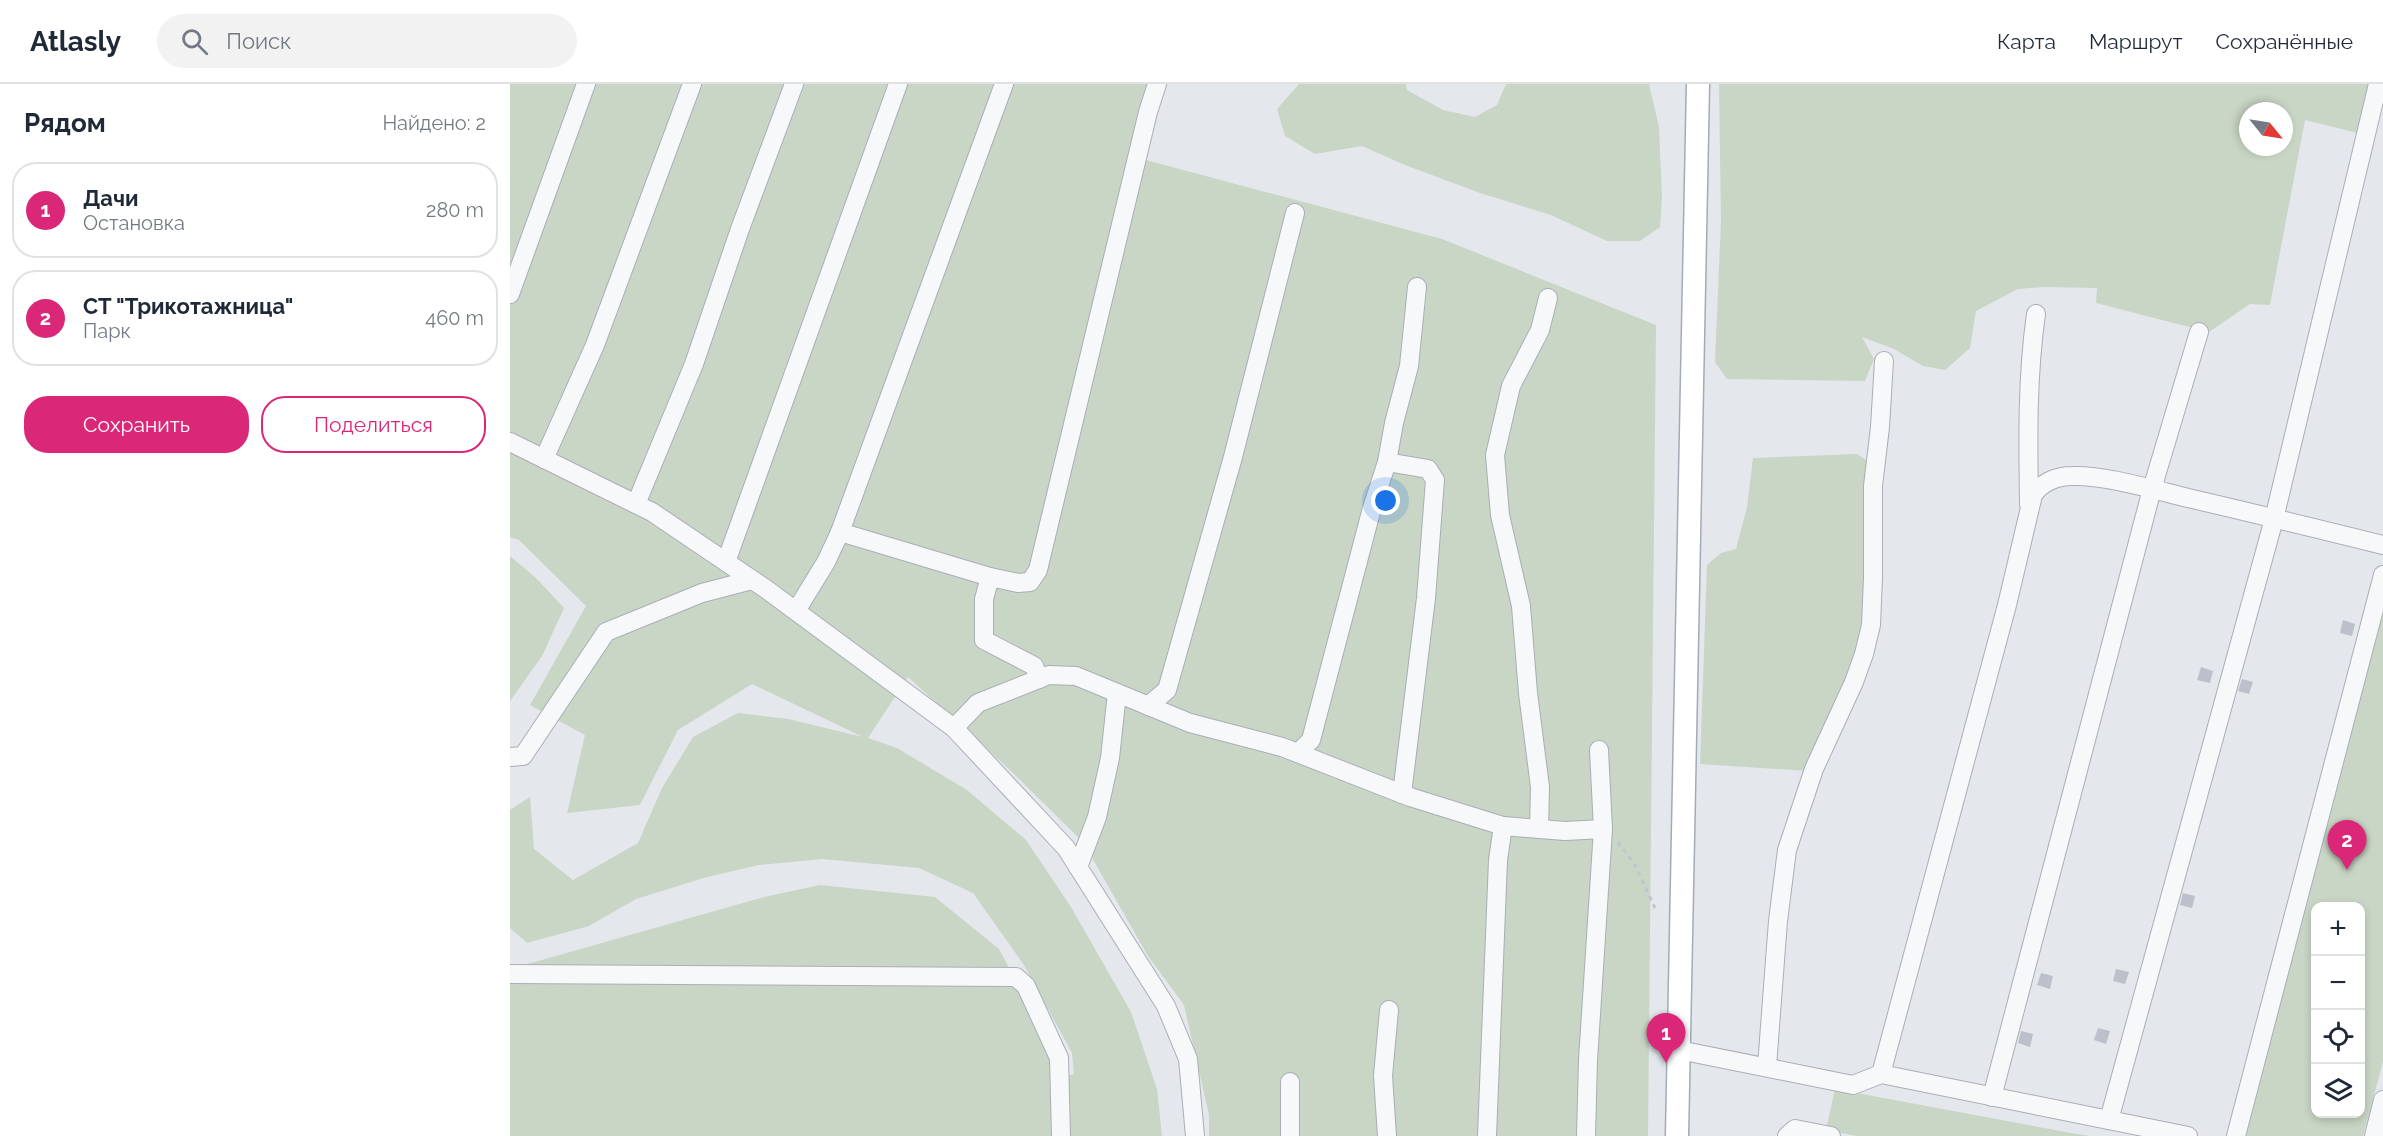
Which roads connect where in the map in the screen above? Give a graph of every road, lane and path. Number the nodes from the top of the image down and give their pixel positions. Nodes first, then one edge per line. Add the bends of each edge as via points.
1 (586, 84) edge
2 (692, 84) edge
3 (794, 84) edge
4 (898, 84) edge
5 (1004, 84) edge
6 (1157, 84) edge
7 (1698, 84) edge
8 (2378, 84) edge
9 (1295, 213) dead end
10 (1417, 286) dead end
11 (510, 294) edge
12 (1548, 298) dead end
13 (2036, 314) dead end
14 (2199, 332) dead end
15 (1884, 361) dead end
16 (510, 442) edge
17 (544, 459) junction
18 (1387, 462) junction
19 (2152, 489) junction
20 (636, 504) junction
21 (2029, 518) junction
22 (2274, 519) junction
23 (840, 532) junction
24 (2383, 545) edge
25 (726, 562) junction
26 (2383, 575) edge
27 (990, 577) junction
28 (752, 580) junction
29 (796, 611) junction
30 (1039, 679) junction
31 (1117, 693) junction
32 (1148, 706) junction
33 (954, 728) junction
34 (1599, 750) dead end
35 (1298, 753) junction
36 (510, 757) edge
37 (1402, 794) junction
38 (1503, 826) junction
39 (1539, 829) junction
40 (1603, 829) junction
41 (1078, 867) junction
42 (1655, 908) dead end
43 (510, 974) edge
44 (1389, 1010) dead end
45 (1679, 1050) junction
46 (1767, 1066) junction
47 (1881, 1074) junction
48 (1290, 1082) dead end
49 (1992, 1097) junction
50 (2383, 1100) edge
51 (2109, 1120) junction
52 (1061, 1136) edge
53 (1195, 1136) edge
54 (1290, 1136) edge
55 (1387, 1136) edge
56 (1487, 1136) edge
57 (1586, 1136) edge
58 (1677, 1136) edge
59 (1787, 1136) edge
60 (1831, 1136) edge
61 (2188, 1136) edge
62 (2236, 1136) edge
63 (2374, 1136) edge

1 - 11 lane
2 - 17 lane via 596,345
3 - 20 lane via 693,364
4 - 25 lane
5 - 23 lane
6 - 27 lane via 1038,570 1030,582 1018,584
7 - 45 main road
8 - 22 lane
9 - 32 lane via 1233,457 1167,690
10 - 18 lane via 1409,366
12 - 39 lane via 1540,330 1511,386 1495,454 1500,515 1521,606 1540,788
13 - 21 lane via 2027,418
14 - 19 lane
15 - 46 lane via 1873,486 1871,625 1854,682 1814,769 1787,850
16 - 17 lane
17 - 20 lane
18 - 35 lane via 1311,740
18 - 37 lane via 1428,469 1435,480 1426,598
19 - 21 lane via 2069,476 2054,479 2038,487
19 - 22 lane
19 - 49 lane
20 - 25 lane
21 - 47 lane
22 - 24 lane
22 - 51 lane
23 - 27 lane
23 - 29 lane
25 - 28 lane
26 - 62 lane
27 - 30 lane via 984,599 984,640 1034,666
28 - 29 lane
28 - 36 lane via 702,593 606,632 523,756
29 - 33 lane
30 - 31 lane via 1049,675 1076,676
30 - 33 lane via 978,703
31 - 32 lane
31 - 41 lane via 1106,778 1097,817
32 - 35 lane via 1190,723
33 - 41 lane via 1066,848
34 - 40 lane
35 - 37 lane
37 - 38 lane
38 - 39 lane
38 - 56 lane via 1498,860
39 - 40 lane
40 - 42 path via 1616,839 1635,865
40 - 57 lane
41 - 53 lane via 1166,1006 1188,1059
43 - 52 lane via 1016,976 1026,986 1059,1058
44 - 55 lane via 1383,1076
45 - 46 lane
45 - 58 main road
46 - 47 lane via 1853,1085
47 - 49 lane
48 - 54 lane
49 - 51 lane
50 - 63 lane
51 - 61 lane
59 - 60 lane via 1795,1129

